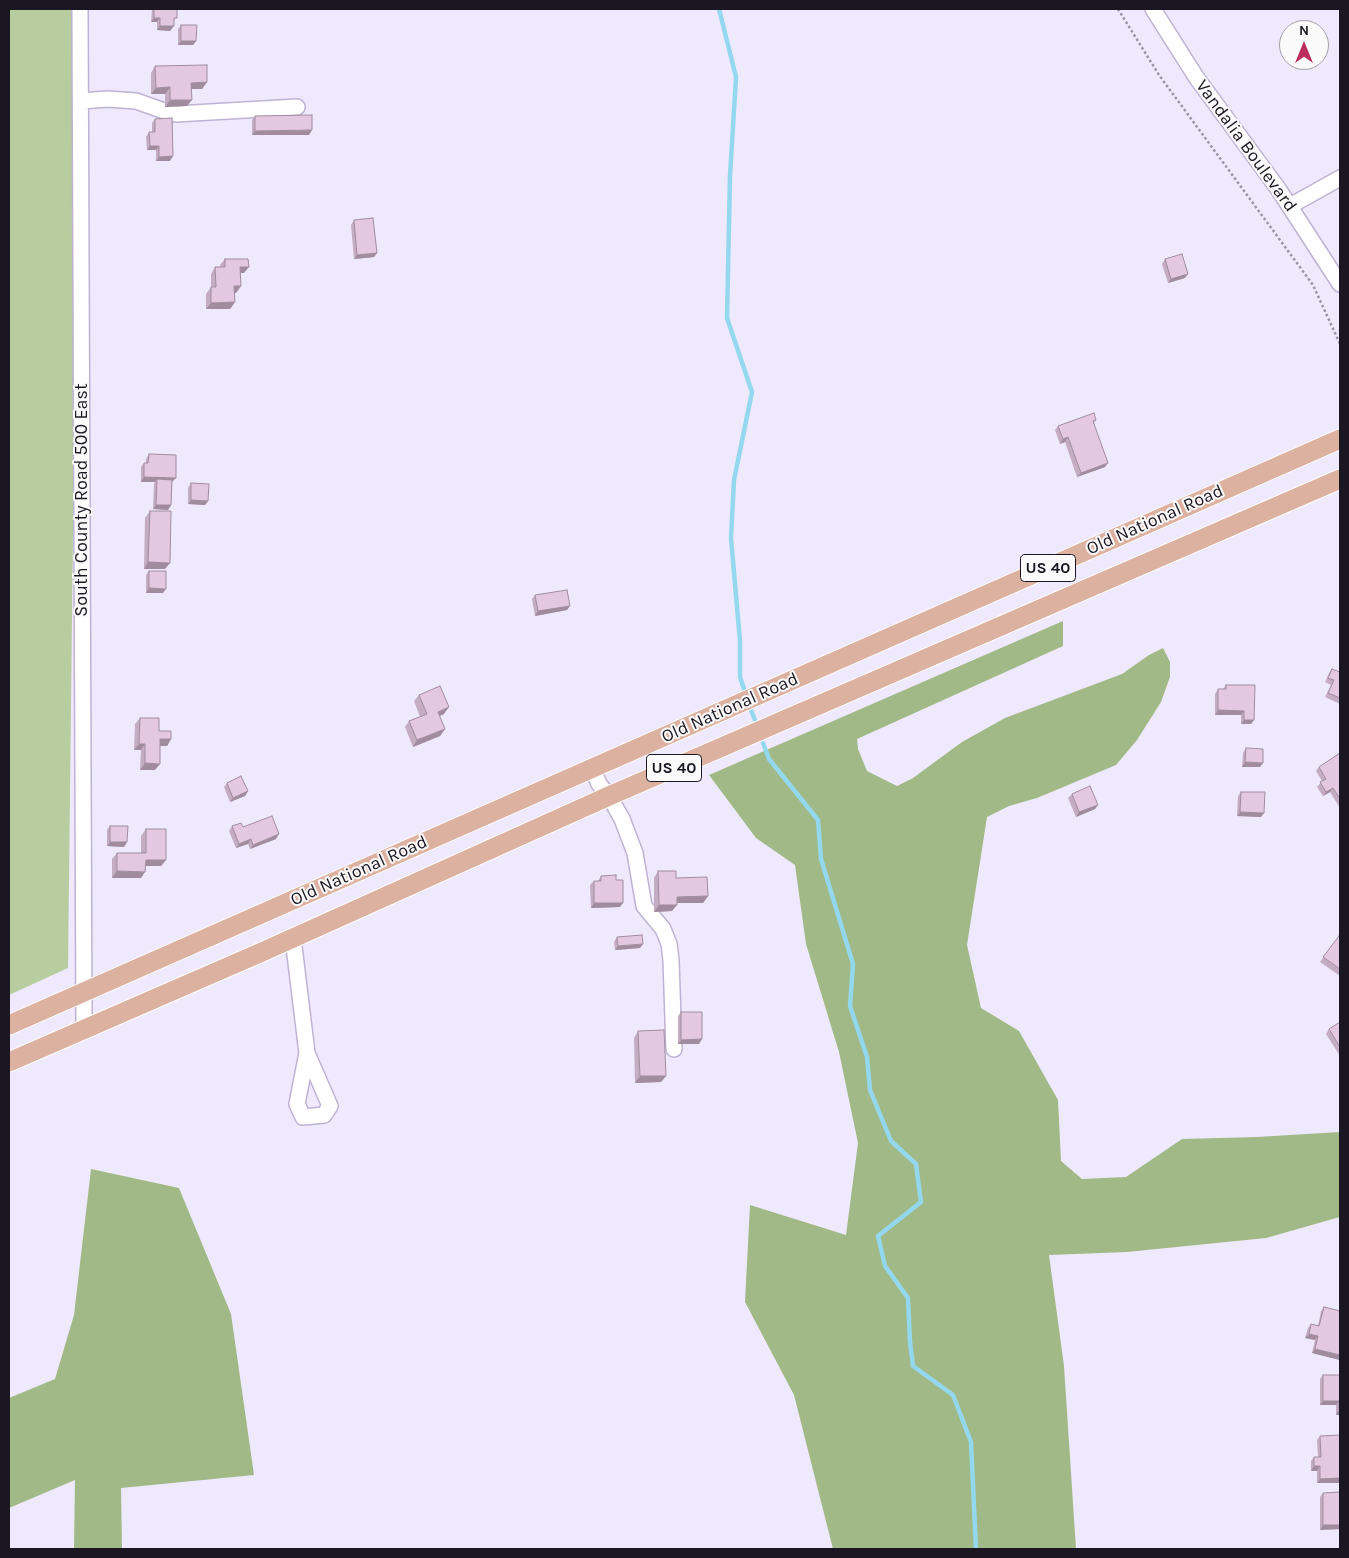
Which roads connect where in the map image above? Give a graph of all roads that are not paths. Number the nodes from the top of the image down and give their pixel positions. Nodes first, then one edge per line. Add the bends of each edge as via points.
1 (80, 9) edge
2 (1152, 9) edge
3 (81, 101) junction
4 (297, 107) dead end
5 (1340, 178) edge
6 (1290, 206) junction
7 (1340, 284) edge
8 (1340, 439) edge
9 (1340, 479) edge
10 (593, 768) junction
11 (609, 796) junction
12 (293, 938) junction
13 (85, 991) junction
14 (9, 1025) edge
15 (84, 1029) junction
16 (674, 1050) dead end
17 (307, 1053) dead end
18 (9, 1062) edge

1 - 3 street, South County Road 500 East
2 - 6 street, Vandalia Boulevard
3 - 4 street via 136,101 176,114
3 - 13 street, South County Road 500 East
5 - 6 street
6 - 7 street, Vandalia Boulevard
8 - 10 main road, Old National Road / US 40
9 - 11 main road, Old National Road / US 40
10 - 11 street via 599,784
10 - 13 main road, Old National Road / US 40
11 - 12 main road, Old National Road / US 40
11 - 16 street via 635,853 644,906 663,929 669,944
12 - 15 main road, Old National Road / US 40
12 - 17 street
13 - 14 main road, Old National Road / US 40
13 - 15 street, South County Road 500 East
15 - 18 main road, Old National Road / US 40

